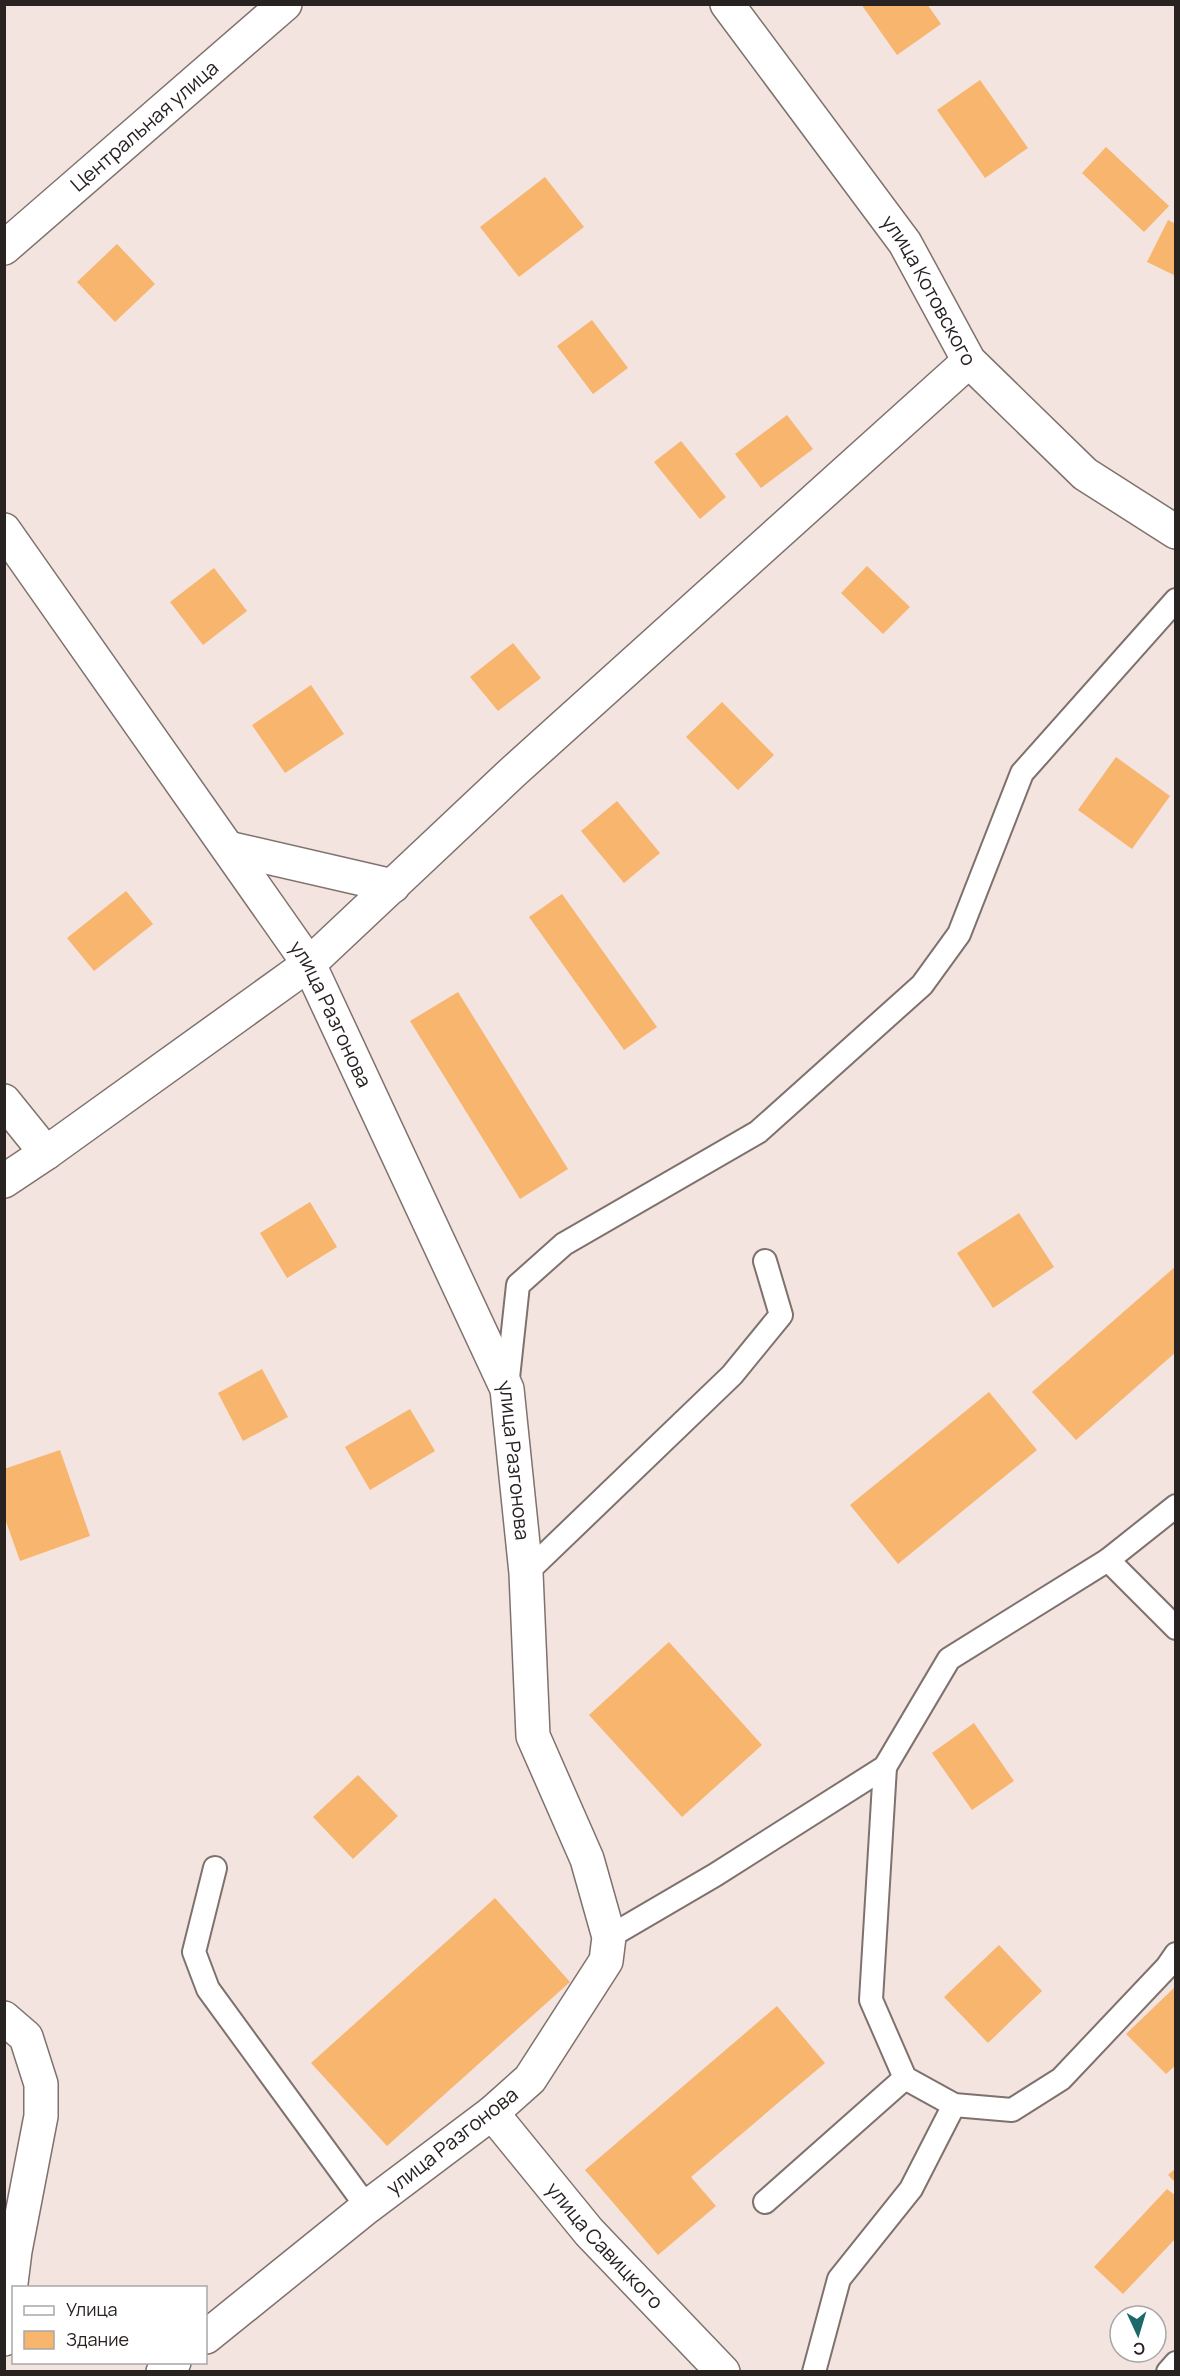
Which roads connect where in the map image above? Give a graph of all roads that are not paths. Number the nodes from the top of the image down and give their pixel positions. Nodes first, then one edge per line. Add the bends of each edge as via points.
1 (285, 4) edge
2 (727, 4) edge
3 (4, 248) edge
4 (969, 361) junction
5 (4, 530) edge
6 (1176, 532) edge
7 (1176, 600) edge
8 (228, 848) junction
9 (393, 886) junction
10 (309, 964) junction
11 (4, 1101) edge
12 (45, 1153) junction
13 (4, 1181) edge
14 (765, 1261) dead end
15 (507, 1389) junction
16 (1176, 1506) edge
17 (1108, 1560) junction
18 (526, 1573) junction
19 (1176, 1628) edge
20 (885, 1767) junction
21 (215, 1868) dead end
22 (609, 1937) junction
23 (1176, 1954) edge
24 (4, 2018) edge
25 (905, 2078) junction
26 (954, 2105) junction
27 (492, 2113) junction
28 (765, 2202) dead end
29 (367, 2206) junction
30 (207, 2336) edge
31 (4, 2339) edge
32 (1176, 2363) edge
33 (723, 2372) edge
34 (814, 2372) edge
35 (1168, 2372) edge

1 - 3 street, Центральная улица
2 - 4 street, улица Котовского via 905,243
4 - 6 street, улица Котовского via 1085,474
4 - 9 street via 514,771
5 - 8 street, улица Разгонова
7 - 15 lane via 1022,773 959,934 922,985 758,1132 564,1244 518,1285
8 - 9 street
8 - 10 street, улица Разгонова
9 - 10 street
10 - 12 street
10 - 15 street, улица Разгонова
11 - 12 street
12 - 13 street
14 - 18 lane via 781,1315 732,1375
15 - 18 street, улица Разгонова
16 - 17 lane
17 - 19 lane
17 - 20 lane via 949,1659
18 - 22 street, улица Разгонова via 532,1736 587,1859
20 - 22 lane
20 - 25 lane via 871,2000
21 - 29 lane via 194,1952 207,1989
22 - 27 street, улица Разгонова via 606,1962 530,2079
23 - 26 lane via 1061,2079 1012,2110
24 - 31 street via 26,2037 41,2084 41,2115 15,2251
25 - 26 lane
25 - 28 lane
26 - 34 lane via 911,2189 839,2279
27 - 29 street, улица Разгонова
27 - 33 street, улица Савицкого via 589,2232
29 - 30 street, улица Разгонова
32 - 35 lane

